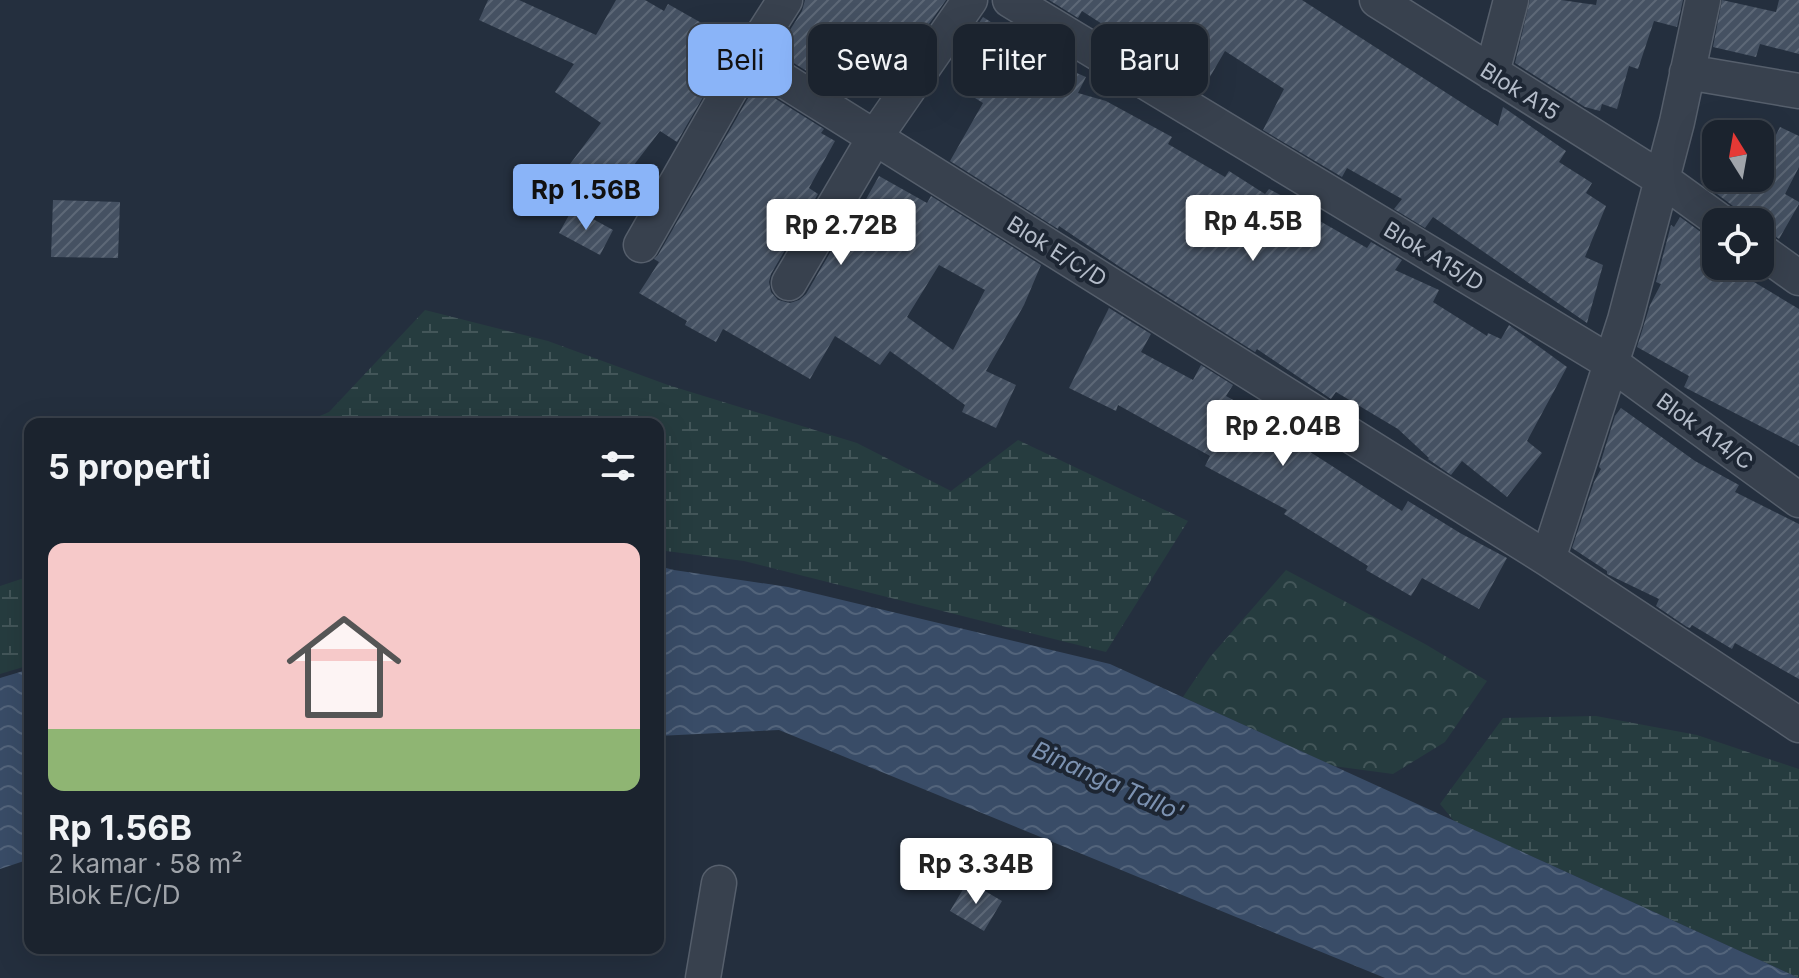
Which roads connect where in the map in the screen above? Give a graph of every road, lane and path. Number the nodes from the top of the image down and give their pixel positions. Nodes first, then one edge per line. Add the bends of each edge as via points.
1 (785, 0) edge
2 (970, 0) edge
3 (1010, 0) edge
4 (1377, 0) edge
5 (1511, 0) edge
6 (1703, 0) edge
7 (770, 24) edge
8 (1687, 72) junction
9 (1492, 73) junction
10 (792, 85) edge
11 (1799, 91) edge
12 (726, 96) edge
13 (875, 137) junction
14 (1663, 180) junction
15 (1702, 208) edge
16 (641, 245) dead end
17 (1774, 260) edge
18 (1799, 278) edge
19 (789, 283) dead end
20 (1611, 363) junction
21 (1799, 500) edge
22 (1548, 559) junction
23 (1799, 725) edge
24 (719, 883) dead end
25 (703, 978) edge

1 - 7 street
2 - 13 street
3 - 20 street, Blok A15/D
4 - 9 street, Blok A15
5 - 9 street
6 - 8 street
8 - 11 street
8 - 14 street
9 - 14 street, Blok A15
10 - 13 street, Blok E/C/D
12 - 16 street
13 - 19 street
13 - 22 street, Blok E/C/D
14 - 15 street, Blok A15
14 - 20 street
17 - 18 street
20 - 21 street, Blok A14/C
20 - 22 street
22 - 23 street, Blok E/C/D
24 - 25 street

